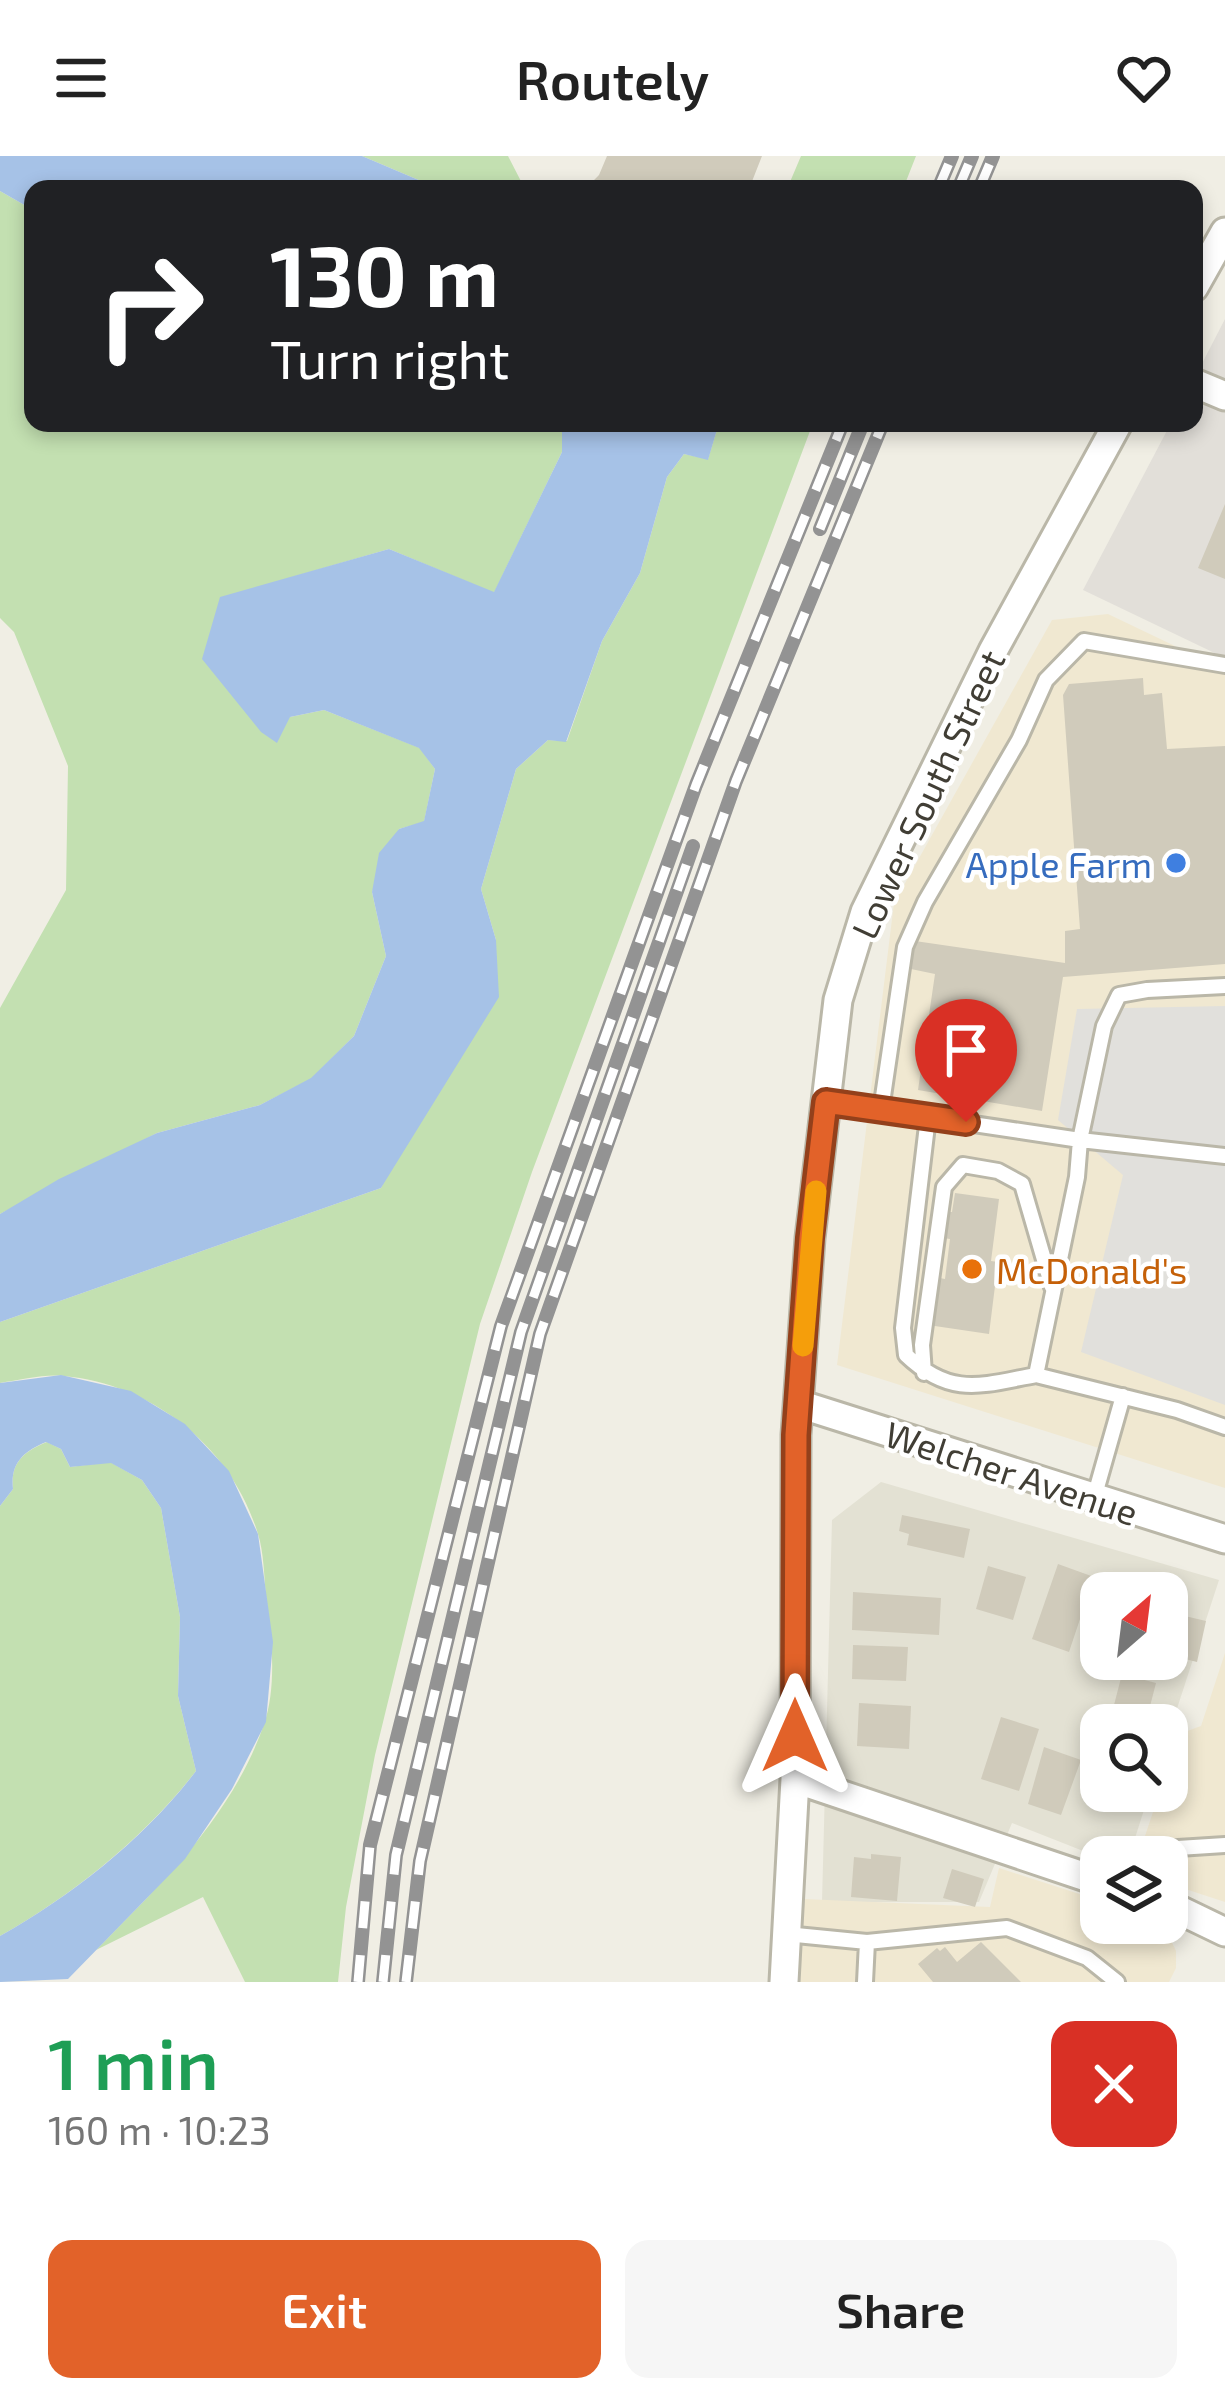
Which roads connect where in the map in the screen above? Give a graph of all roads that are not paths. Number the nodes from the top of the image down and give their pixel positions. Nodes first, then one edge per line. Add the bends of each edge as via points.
1 (1225, 232) edge
2 (1203, 271) edge
3 (1113, 432) edge
4 (1225, 665) edge
5 (1225, 986) edge
6 (826, 1102) junction
7 (881, 1110) junction
8 (928, 1117) junction
9 (1079, 1140) junction
10 (1225, 1156) edge
11 (1053, 1292) junction
12 (925, 1373) junction
13 (1036, 1375) junction
14 (1123, 1396) junction
15 (799, 1404) junction
16 (1225, 1427) edge
17 (1094, 1498) junction
18 (1225, 1540) edge
19 (795, 1778) junction
20 (1225, 1845) edge
21 (1188, 1847) edge
22 (1080, 1875) edge
23 (1188, 1914) edge
24 (1225, 1932) edge
25 (786, 1934) junction
26 (867, 1942) junction
27 (784, 1982) edge
28 (865, 1982) edge
29 (1117, 1982) edge

1 - 2 street
3 - 6 street, Lower South Street via 993,651 865,913 838,1000
4 - 7 lane via 1084,641 1046,680 905,947
5 - 9 lane via 1119,995 1104,1026
6 - 7 lane
6 - 15 street, Lower South Street
7 - 8 lane
8 - 9 lane
8 - 12 lane via 903,1328 906,1355
9 - 10 lane
9 - 11 lane
11 - 12 lane via 1022,1184 963,1165 944,1187
11 - 13 lane
12 - 13 lane via 968,1388
13 - 14 lane
14 - 16 lane
14 - 17 lane
15 - 17 street, Welcher Avenue
15 - 19 street, Lower South Street
17 - 18 street, Welcher Avenue
19 - 22 street
19 - 25 street, Lower South Street
20 - 21 lane
23 - 24 street
25 - 26 lane
25 - 27 street, Lower South Street
26 - 28 lane
26 - 29 lane via 1007,1928 1087,1958

